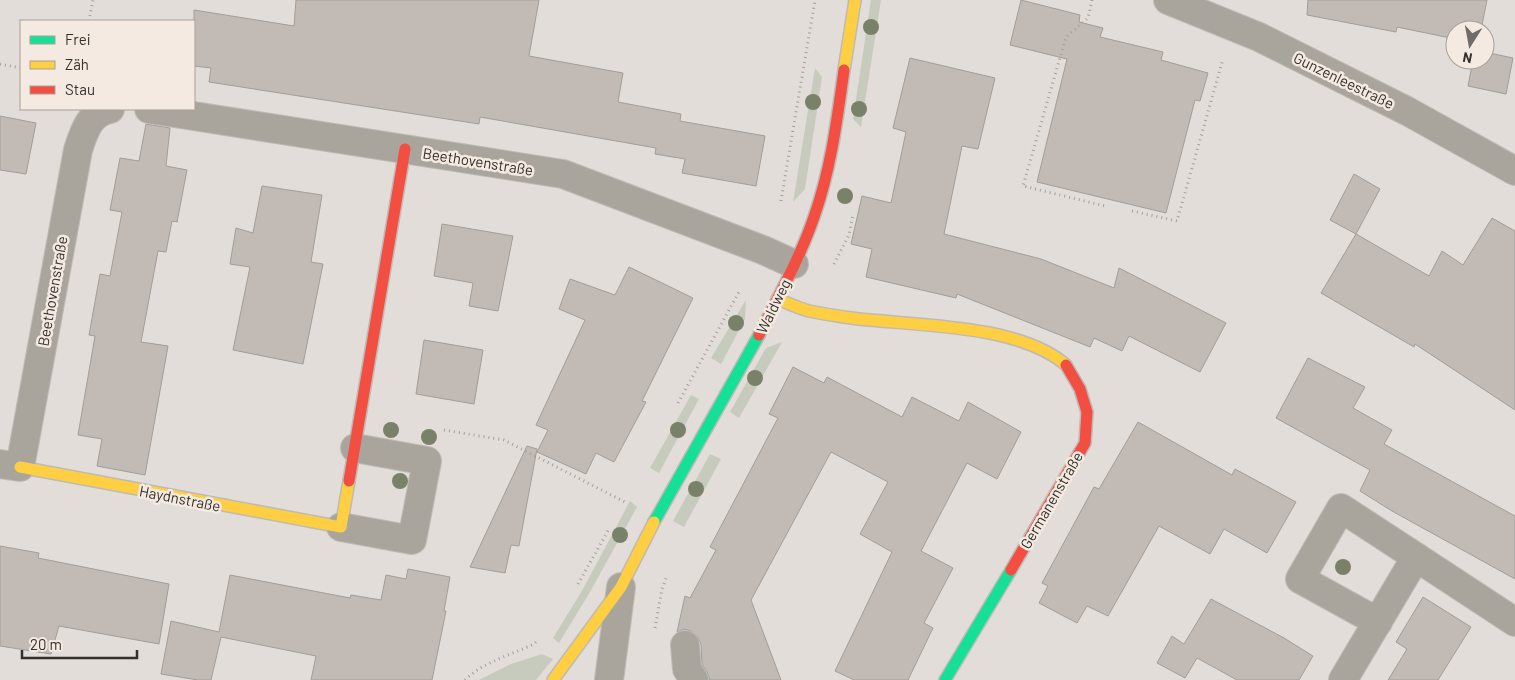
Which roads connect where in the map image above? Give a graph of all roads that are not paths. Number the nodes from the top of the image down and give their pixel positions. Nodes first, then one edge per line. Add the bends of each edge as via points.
1 (855, 0) edge
2 (1168, 0) edge
3 (106, 110) edge
4 (155, 110) edge
5 (405, 149) junction
6 (1515, 170) edge
7 (794, 264) junction
8 (777, 299) junction
9 (356, 448) junction
10 (10, 466) edge
11 (341, 527) junction
12 (1416, 557) junction
13 (621, 587) junction
14 (1378, 622) junction
15 (1515, 622) edge
16 (686, 644) dead end
17 (553, 680) edge
18 (609, 680) edge
19 (694, 680) edge
20 (945, 680) edge
21 (1343, 680) edge

1 - 7 street, Waldweg via 831,157 814,217
2 - 6 street, Gunzenleestraße via 1259,37 1407,111
3 - 10 street, Beethovenstraße via 88,124 78,150
4 - 5 street, Beethovenstraße
5 - 7 street, Beethovenstraße via 563,174
5 - 9 street
7 - 8 street, Waldweg
8 - 13 street, Waldweg via 755,344 666,498
8 - 20 street, Germanenstraße via 809,311 952,327 1009,338 1042,349 1065,364 1080,389 1087,412 1085,443
9 - 11 street
9 - 11 street, Haydnstraße via 427,461 412,540
10 - 11 street, Haydnstraße
12 - 14 street
12 - 14 street via 1342,508 1300,579
12 - 15 street
13 - 17 street, Waldweg
13 - 18 street, Waldweg
14 - 21 street
16 - 19 street via 687,669

